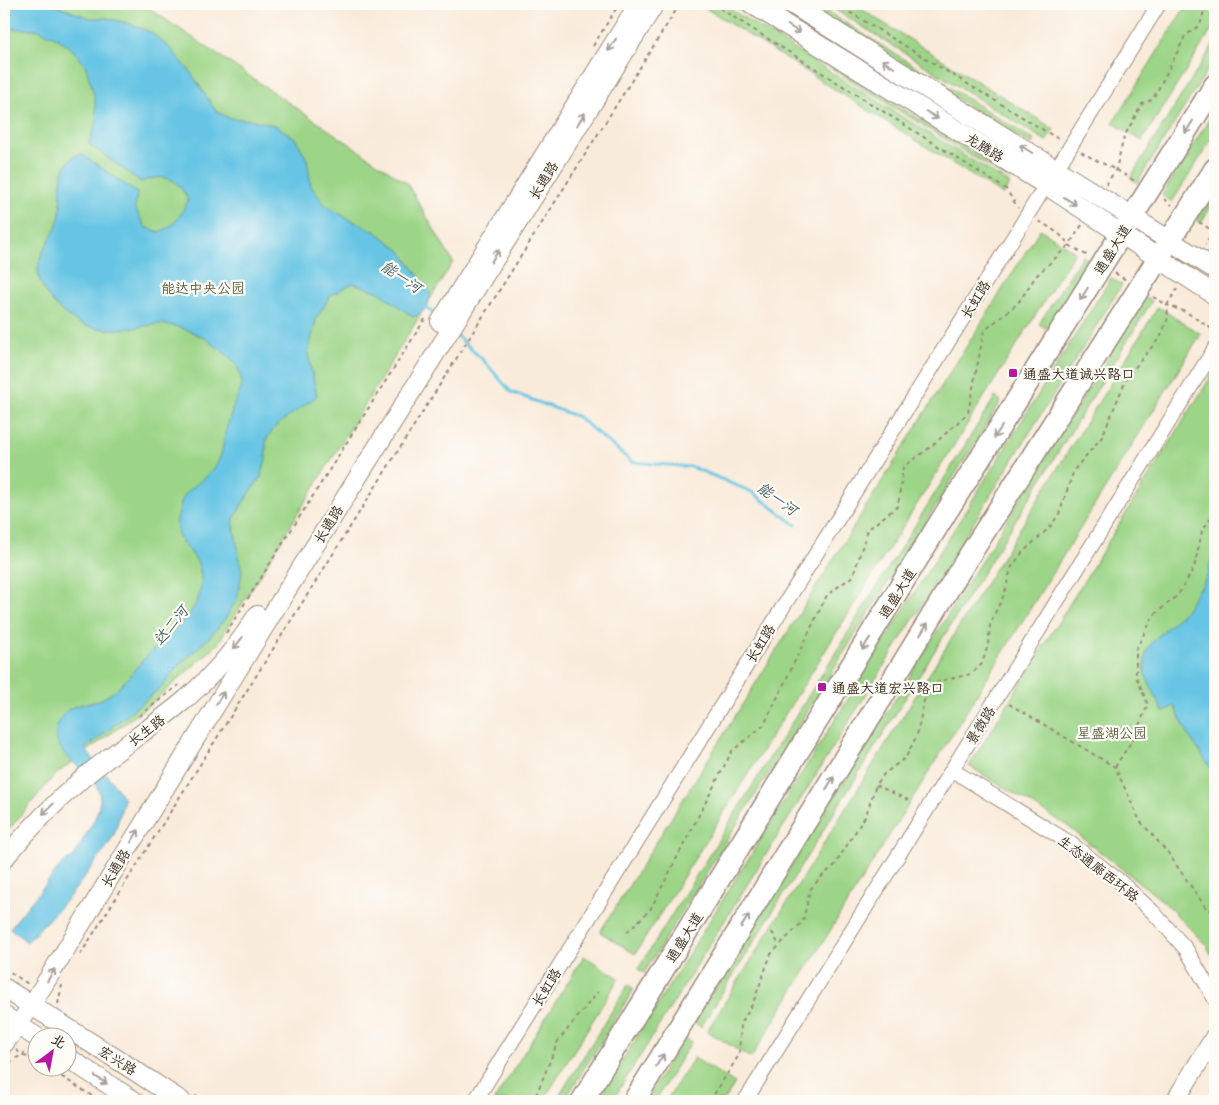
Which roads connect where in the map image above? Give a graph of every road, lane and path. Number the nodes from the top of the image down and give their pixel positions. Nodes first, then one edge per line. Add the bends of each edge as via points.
1 (638, 4) edge
2 (655, 4) edge
3 (680, 4) edge
4 (713, 4) edge
5 (752, 4) edge
6 (792, 4) edge
7 (836, 4) edge
8 (1159, 4) edge
9 (1206, 4) edge
10 (1215, 85) edge
11 (1067, 145) dead end
12 (1076, 149) dead end
13 (1057, 168) junction
14 (1215, 169) edge
15 (1046, 185) junction
16 (1024, 212) dead end
17 (1032, 217) dead end
18 (1127, 225) junction
19 (1215, 230) edge
20 (1215, 234) edge
21 (1170, 239) junction
22 (1159, 258) junction
23 (1215, 269) edge
24 (1215, 295) edge
25 (420, 327) dead end
26 (1215, 331) edge
27 (1215, 348) edge
28 (1215, 512) edge
29 (274, 588) joint
30 (225, 634) dead end
31 (183, 682) dead end
32 (1006, 702) dead end
33 (138, 716) dead end
34 (1115, 767) junction
35 (952, 770) junction
36 (876, 785) junction
37 (908, 800) dead end
38 (4, 860) edge
39 (1215, 912) edge
40 (627, 932) dead end
41 (772, 932) dead end
42 (779, 945) junction
43 (78, 960) dead end
44 (62, 985) dead end
45 (4, 988) edge
46 (598, 992) dead end
47 (1215, 998) edge
48 (31, 1005) junction
49 (63, 1008) dead end
50 (11, 1021) edge
51 (28, 1032) edge
52 (1215, 1036) edge
53 (4, 1044) edge
54 (28, 1057) edge
55 (78, 1065) edge
56 (4, 1069) edge
57 (64, 1078) edge
58 (188, 1099) edge
59 (100, 1101) edge
60 (134, 1101) edge
61 (204, 1101) edge
62 (475, 1101) edge
63 (532, 1101) edge
64 (582, 1101) edge
65 (634, 1101) edge
66 (710, 1101) edge
67 (745, 1101) edge
68 (1175, 1101) edge

1 -> 29 street, 长通路
48 -> 2 street, 长通路 via 294,578
3 - 43 path
4 - 16 path via 1006,189 1016,208
5 -> 15 main road, 龙腾路
13 -> 6 main road, 龙腾路
7 - 11 path
8 - 13 street
9 - 12 path via 1200,25 1185,36 1153,99 1142,104 1124,136 1116,169
10 -> 18 main road, 通盛大道
13 - 18 main road, 龙腾路
14 - 21 main road
15 -> 18 main road, 龙腾路
15 - 62 street, 长虹路
17 - 40 path via 1056,232 1069,245 1036,276 1018,303 984,331 968,412 932,446 903,467 898,506 868,530 853,576 827,595 764,725 732,751 650,910
18 - 21 main road, 龙腾路
18 - 22 main road, 龙腾路
18 -> 64 main road, 通盛大道
19 - 20 path
21 - 22 main road
21 - 23 main road, 龙腾路
22 - 24 main road, 龙腾路
65 -> 22 main road via 962,567
25 - 30 path
26 - 36 path via 1186,312 1167,305 1168,318 1161,336 1127,377 1102,437 1074,470 1059,514 1011,568 1004,595 990,626 982,664 971,674 940,681 930,688 917,735 906,758 884,774
27 - 35 street, 景微路
28 - 34 path via 1202,531 1194,568 1178,595 1154,615 1136,648 1136,676 1148,705 1133,739
29 -> 38 street, 长生路 via 245,634 222,662 186,698 85,777 32,826
31 - 33 path
32 - 34 path
34 - 39 path via 1140,821 1168,853 1206,908
35 - 47 street, 生态通廊西环路 via 1070,843 1117,879 1186,949
35 - 67 street, 景微路
36 - 37 path
36 - 42 path via 866,815 834,866 810,890 803,921
41 - 42 path
42 - 66 path via 771,954 753,1004 741,1024 739,1055
44 - 49 path via 58,1004
45 - 48 main road, 宏兴路
46 - 63 path via 558,1041
48 - 50 street, 长通路
48 - 58 main road, 宏兴路
50 - 51 main road
50 - 53 street, 长通路
52 - 68 street
54 - 56 path via 15,1057
55 -> 60 main road, 宏兴路
57 - 59 path
58 - 61 path

